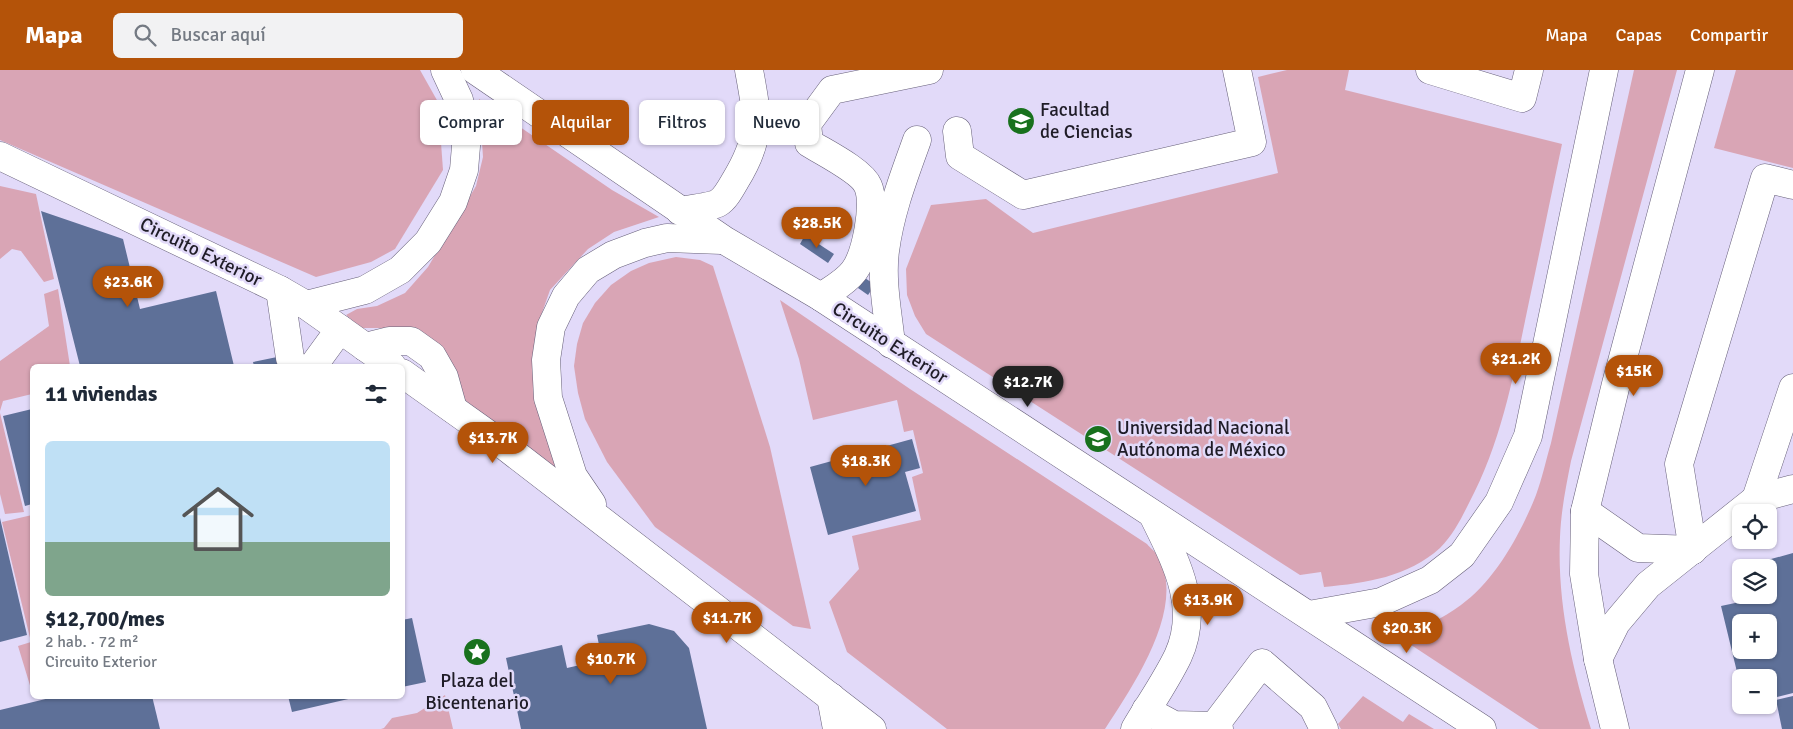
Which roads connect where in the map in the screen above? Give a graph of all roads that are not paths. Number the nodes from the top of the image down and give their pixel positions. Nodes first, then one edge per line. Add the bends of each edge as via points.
1 (445, 70) edge
2 (474, 70) edge
3 (749, 70) edge
4 (929, 70) edge
5 (1237, 70) edge
6 (1430, 70) edge
7 (1529, 70) edge
8 (1604, 70) edge
9 (1700, 70) edge
10 (957, 131) dead end
11 (917, 140) dead end
12 (0, 156) edge
13 (1793, 185) edge
14 (680, 211) junction
15 (724, 240) junction
16 (280, 290) junction
17 (820, 297) junction
18 (306, 305) junction
19 (340, 329) junction
20 (891, 344) junction
21 (365, 347) junction
22 (293, 364) edge
23 (314, 364) edge
24 (389, 364) edge
25 (405, 376) edge
26 (1793, 388) edge
27 (453, 409) junction
28 (1793, 489) edge
29 (1756, 499) junction
30 (1585, 511) junction
31 (1153, 515) junction
32 (607, 525) junction
33 (1692, 550) junction
34 (1309, 615) junction
35 (1598, 659) junction
36 (831, 697) junction
37 (1141, 719) edge
38 (1215, 728) edge
39 (837, 729) edge
40 (872, 729) edge
41 (1324, 729) edge
42 (1482, 729) edge
43 (1615, 729) edge

1 - 18 street via 459,100 467,134 464,170 453,202 428,242 400,270 365,290
2 - 14 street, Circuito Exterior
3 - 14 street via 757,113 756,133 742,170 719,202
4 - 17 street via 832,90 807,124 809,143 852,169 868,185 871,214 864,248 854,271
5 - 10 street via 1252,142 1023,195 960,156
6 - 7 street via 1522,98
8 - 34 street via 1528,436 1499,502 1462,555 1430,580 1381,602
9 - 30 street
11 - 20 street via 896,197 885,252
12 - 16 street, Circuito Exterior
13 - 33 street via 1766,178 1679,464
14 - 15 street, Circuito Exterior
15 - 17 street, Circuito Exterior
15 - 32 street via 667,238 613,255 588,270 576,283 551,327 546,360 548,398 573,476
16 - 18 street, Circuito Exterior
16 - 22 street
17 - 20 street, Circuito Exterior
18 - 19 street, Circuito Exterior
19 - 21 street, Circuito Exterior
19 - 23 street
20 - 31 street, Circuito Exterior
21 - 24 street, Circuito Exterior
21 - 27 street via 389,341 410,341 432,356 444,377
25 - 27 street
26 - 29 street
27 - 32 street
28 - 29 street
29 - 33 street
30 - 33 street via 1638,548
30 - 35 street via 1584,574
31 - 34 street, Circuito Exterior
31 - 37 street via 1178,567 1187,601 1186,632 1178,656
32 - 36 street
33 - 35 street via 1648,585 1616,623
34 - 42 street, Circuito Exterior
35 - 43 street
36 - 39 street
36 - 40 street
37 - 38 street
38 - 41 street via 1262,662 1313,706

